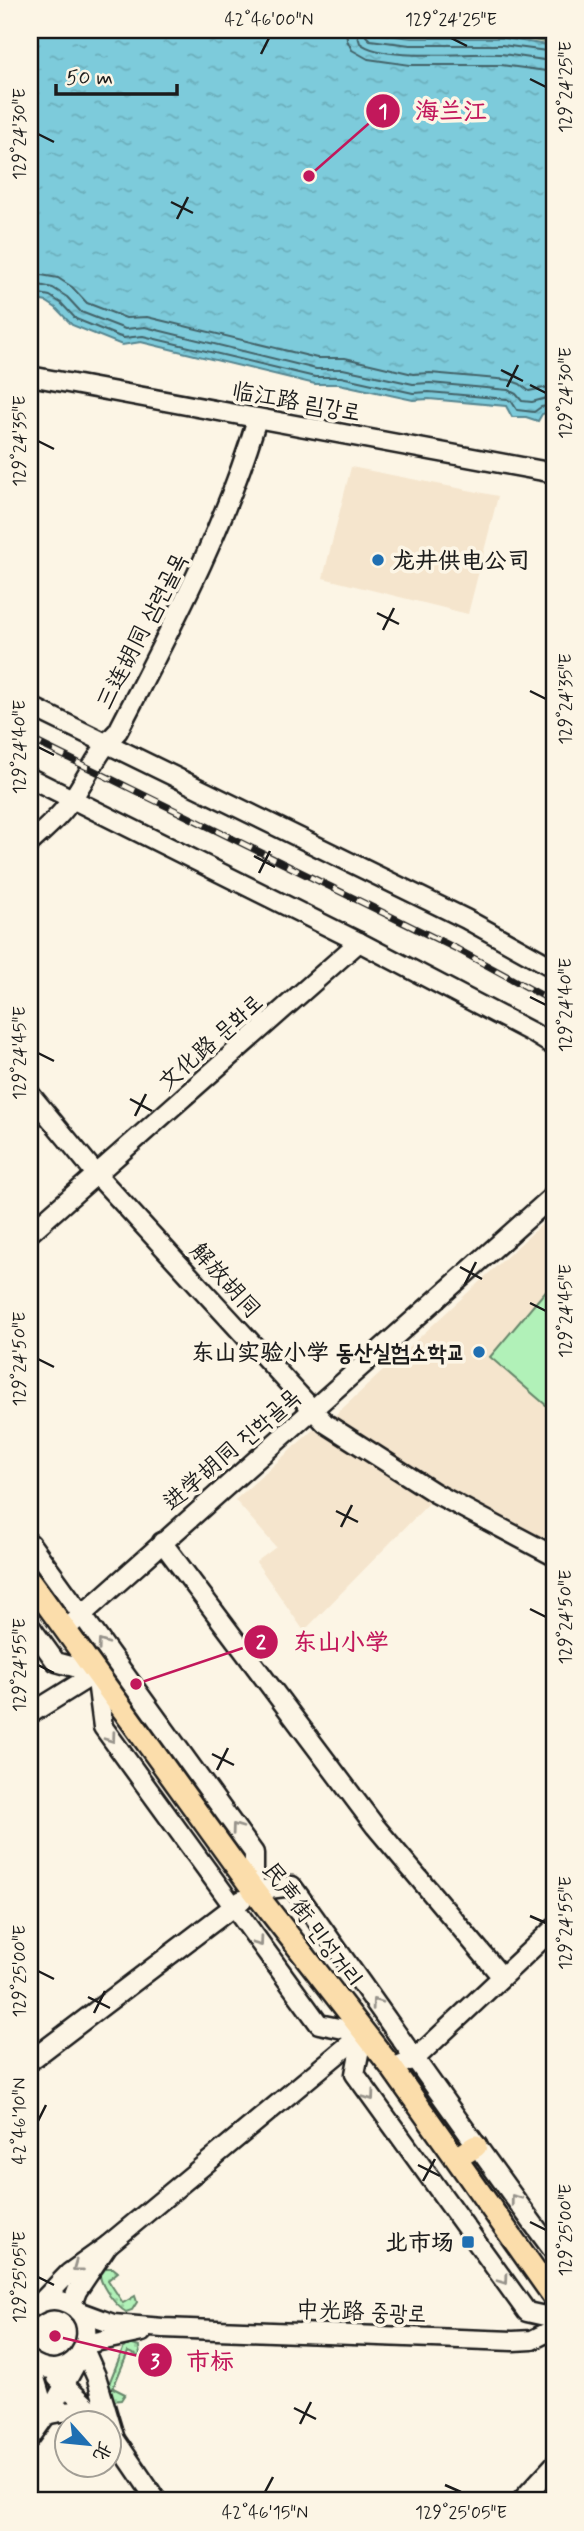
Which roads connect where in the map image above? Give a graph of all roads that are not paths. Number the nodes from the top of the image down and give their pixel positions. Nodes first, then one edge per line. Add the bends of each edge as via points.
1 (30, 376) edge
2 (257, 419) junction
3 (554, 473) edge
4 (30, 706) edge
5 (106, 743) junction
6 (30, 778) edge
7 (72, 799) junction
8 (30, 843) edge
9 (359, 942) junction
10 (554, 968) edge
11 (554, 1046) edge
12 (30, 1094) edge
13 (97, 1175) junction
14 (554, 1195) edge
15 (30, 1233) edge
16 (312, 1411) junction
17 (162, 1542) junction
18 (30, 1544) edge
19 (554, 1556) edge
20 (30, 1581) edge
21 (73, 1622) junction
22 (30, 1626) edge
23 (96, 1673) junction
24 (30, 1714) edge
25 (254, 1891) junction
26 (233, 1906) junction
27 (554, 1927) edge
28 (502, 1977) junction
29 (363, 2033) junction
30 (416, 2058) junction
31 (30, 2061) edge
32 (392, 2068) junction
33 (476, 2146) junction
34 (457, 2158) junction
35 (108, 2245) junction
36 (554, 2252) edge
37 (554, 2297) edge
38 (34, 2304) edge
39 (78, 2311) junction
40 (554, 2318) edge
41 (163, 2328) junction
42 (554, 2329) edge
43 (85, 2347) junction
44 (35, 2364) edge
45 (65, 2385) junction
46 (88, 2408) edge
47 (104, 2408) edge
48 (52, 2414) edge
49 (46, 2415) junction
50 (30, 2438) edge
51 (122, 2448) edge
52 (554, 2465) edge
53 (158, 2501) edge
54 (521, 2501) edge

1 - 2 street, 临江路 림강로
2 - 3 street, 临江路 림강로
2 - 5 street, 三连胡同 삼련골목 via 243,469 208,554 118,731
4 - 5 street
5 - 7 street, 三连胡同 삼련골목
5 - 10 street via 466,919
6 - 7 street
7 - 8 street, 三连胡同 삼련골목
7 - 9 street
9 - 11 street
9 - 13 street, 文化路 문화로
12 - 13 street, 解放胡同
13 - 15 street, 文化路 문화로
13 - 16 street, 解放胡同
14 - 16 street, 进学胡同 진학골목
16 - 17 street, 进学胡同 진학골목
16 - 19 street, 解放胡同 via 435,1493
17 - 21 street, 进学胡同 진학골목
17 - 28 street via 375,1826
18 - 21 street
20 - 21 main road, 民声街 민성거리
21 - 23 main road, 民声街 민성거리
25 -> 21 street via 254,1853
22 - 23 street via 56,1662
23 - 24 street
23 - 25 main road, 民声街 민성거리
23 -> 26 street via 103,1727
25 - 26 street
25 - 29 main road, 民声街 민성거리
30 -> 25 street via 292,1886
26 -> 29 street via 319,2024
26 - 31 street
27 - 28 street
28 - 30 street
29 - 32 main road, 民声街 민성거리
29 - 35 street
29 -> 40 street via 355,2074 527,2312
30 - 32 street
30 - 33 street
32 - 34 main road, 民声街 민성거리
33 - 34 main road
36 -> 33 street
34 - 37 main road, 民声街 민성거리
35 -> 38 street
35 - 39 street via 77,2291 72,2304
38 - 39 street, 中光路 중광로 via 57,2300
39 - 41 street, 中光路 중광로 via 113,2324
39 - 43 street via 85,2325
41 - 42 street, 中光路 중광로 via 513,2341 532,2340
41 - 43 street, 中光路 중광로
43 - 44 street via 68,2365
43 - 45 street
43 - 47 street
44 - 45 street
44 - 49 street
45 - 46 street
45 - 49 street
48 - 49 street
49 - 50 street
51 - 53 street
52 - 54 street

